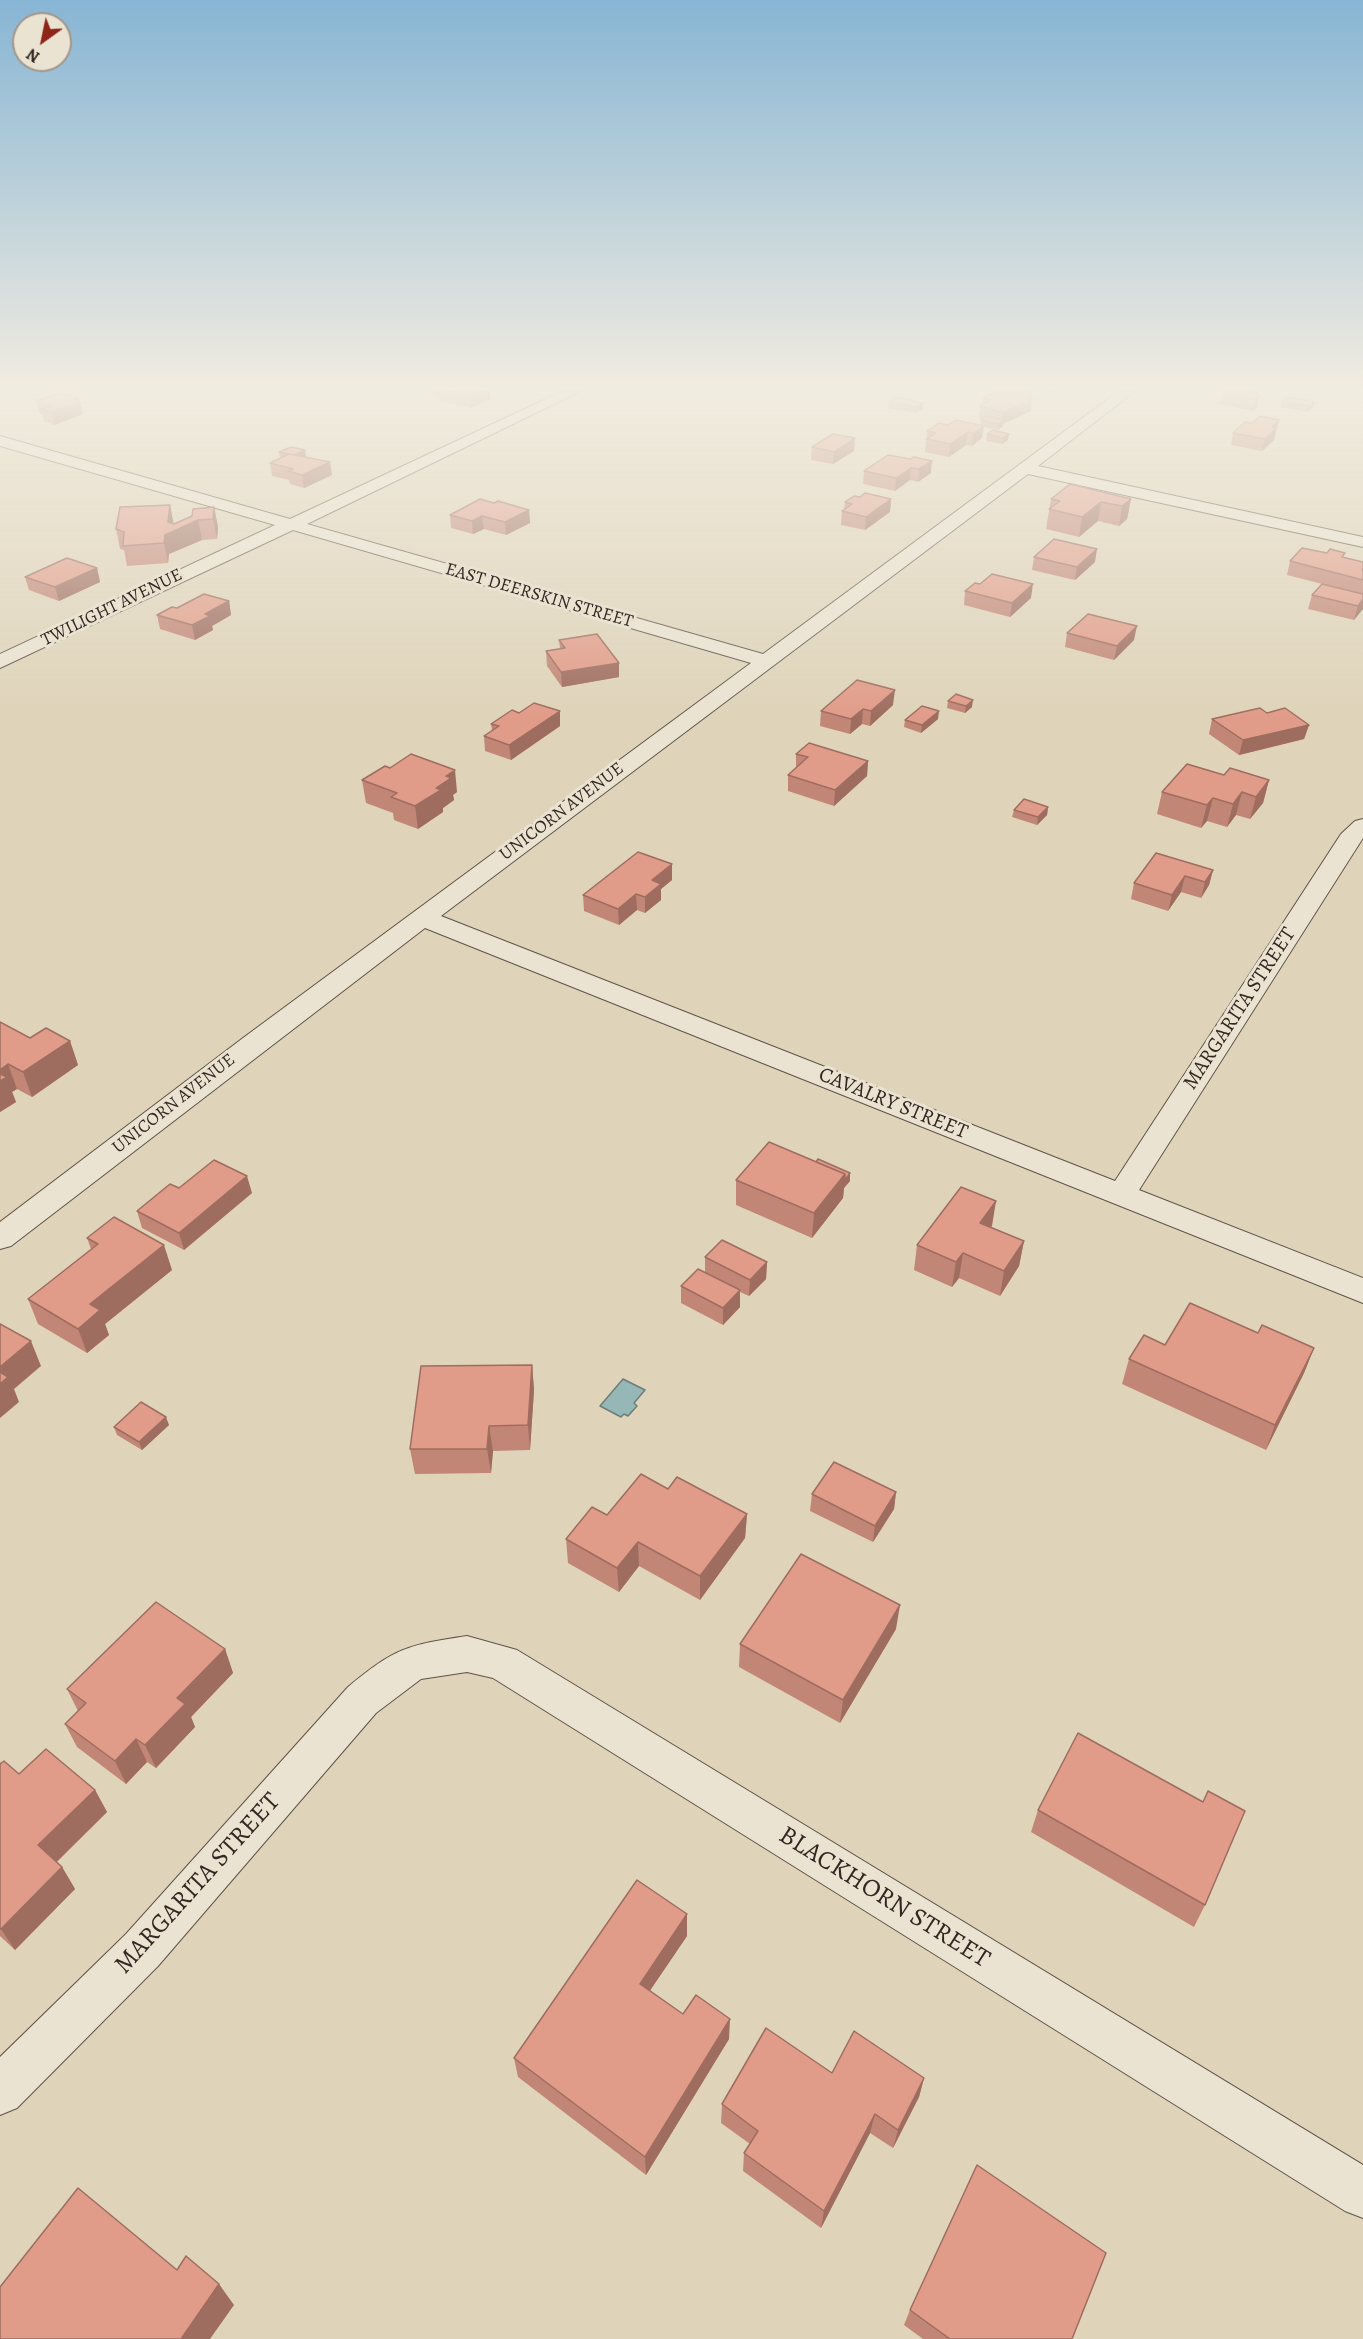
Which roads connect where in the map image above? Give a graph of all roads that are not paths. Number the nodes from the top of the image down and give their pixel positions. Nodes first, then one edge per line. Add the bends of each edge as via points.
1 (205, 500) edge
2 (339, 500) edge
3 (982, 500) edge
4 (1172, 500) edge
5 (288, 524) junction
6 (1363, 542) edge
7 (767, 661) junction
8 (0, 662) edge
9 (1363, 826) edge
10 (423, 918) junction
11 (1121, 1195) junction
12 (0, 1238) edge
13 (1363, 1291) edge
14 (392, 1675) joint
15 (0, 2091) edge
16 (1363, 2193) edge

1 - 5 street, EAST DEERSKIN STREET
2 - 5 street, TWILIGHT AVENUE
3 - 7 street, UNICORN AVENUE
4 - 6 street
5 - 7 street, EAST DEERSKIN STREET
5 - 8 street, TWILIGHT AVENUE
7 - 10 street, UNICORN AVENUE
9 - 11 street, MARGARITA STREET via 1353,834
10 - 11 street, CAVALRY STREET
10 - 12 street, UNICORN AVENUE
11 - 13 street, CAVALRY STREET
14 - 15 street, MARGARITA STREET via 362,1700 142,1950
14 - 16 street, BLACKHORN STREET via 414,1662 466,1654 503,1663

